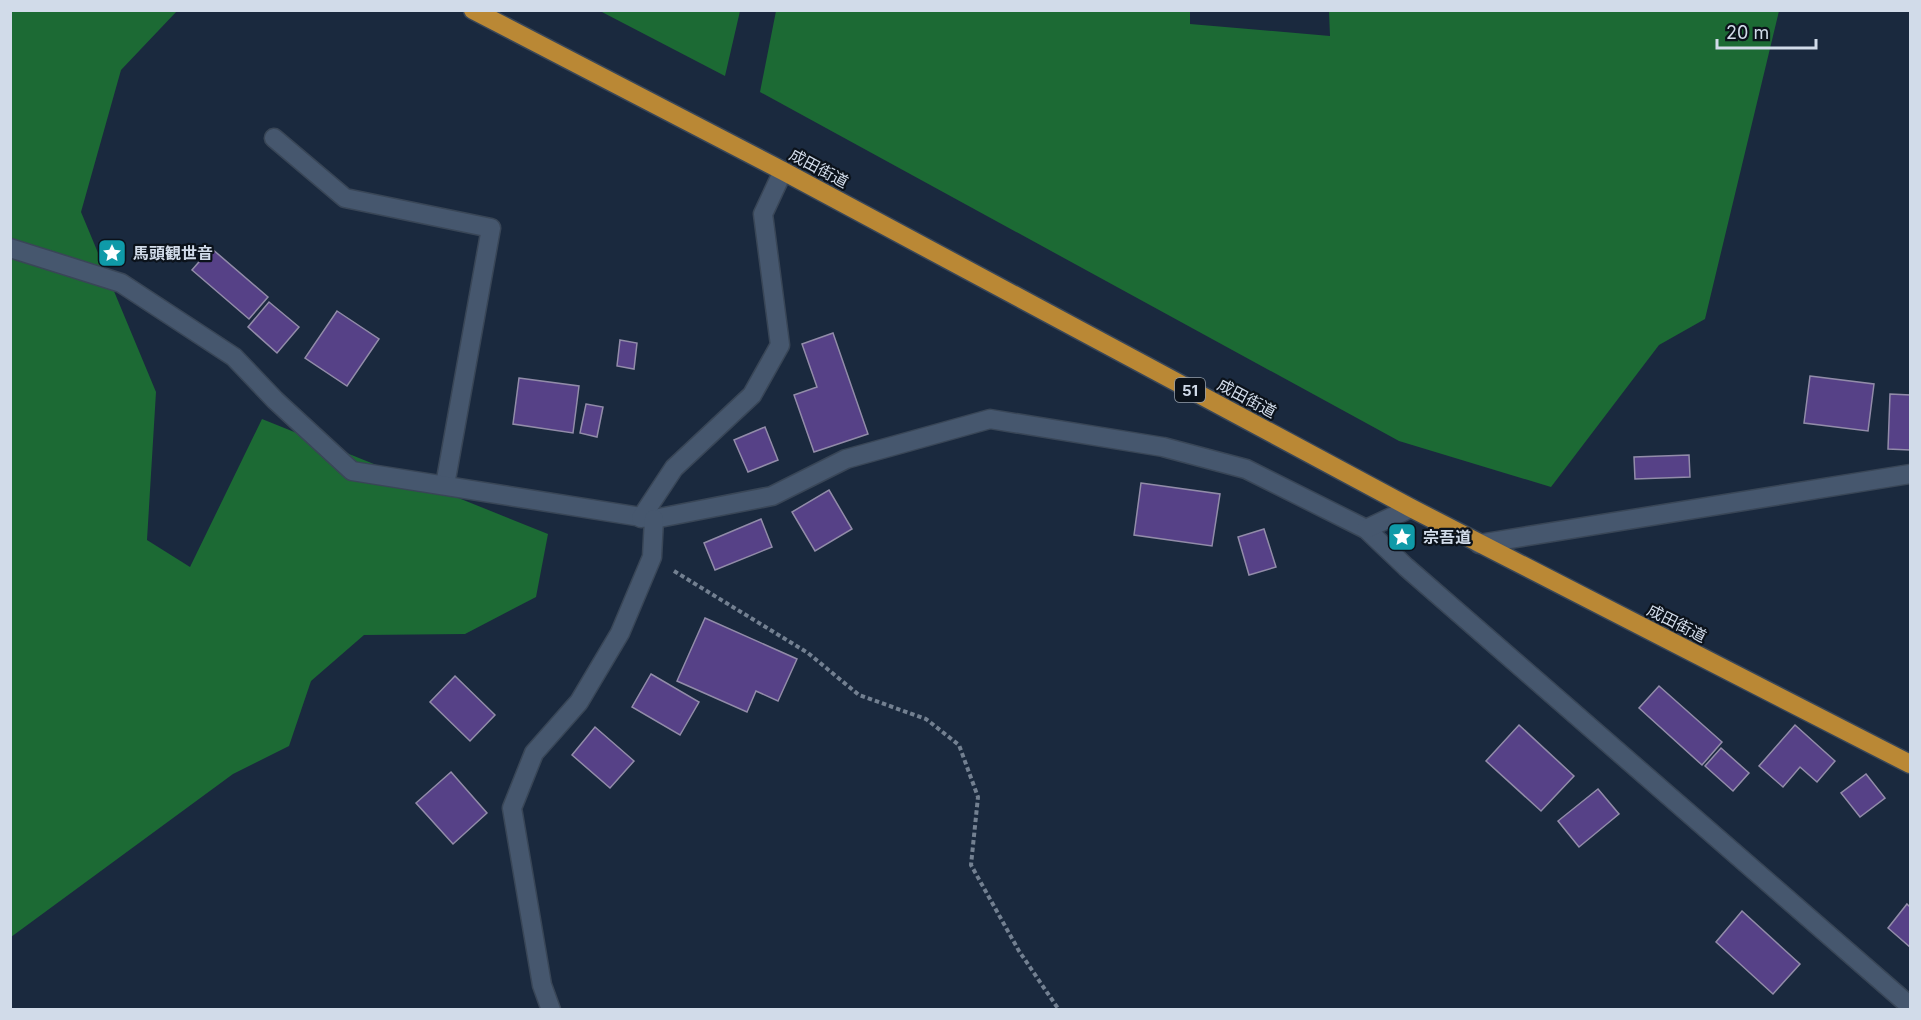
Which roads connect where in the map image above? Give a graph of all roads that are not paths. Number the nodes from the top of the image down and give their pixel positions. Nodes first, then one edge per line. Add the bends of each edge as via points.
1 (473, 10) edge
2 (274, 138) dead end
3 (783, 171) junction
4 (10, 248) edge
5 (1911, 474) edge
6 (445, 485) junction
7 (1412, 508) junction
8 (648, 518) junction
9 (1366, 530) junction
10 (1479, 544) junction
11 (1911, 764) edge
12 (1911, 1006) edge
13 (551, 1010) edge

1 - 3 highway, 成田街道 / 51
2 - 6 street via 345,198 491,228
3 - 7 highway, 成田街道 / 51
3 - 8 street via 763,214 780,345 752,395 674,468
4 - 6 street via 122,283 234,357 352,471
5 - 10 street
6 - 8 street
7 - 9 street
7 - 10 highway, 成田街道 / 51
8 - 9 street via 772,496 846,459 990,419 1162,447 1246,469
8 - 13 street via 652,557 620,633 579,702 534,753 512,808 542,985
9 - 12 street
10 - 11 highway, 成田街道 / 51

